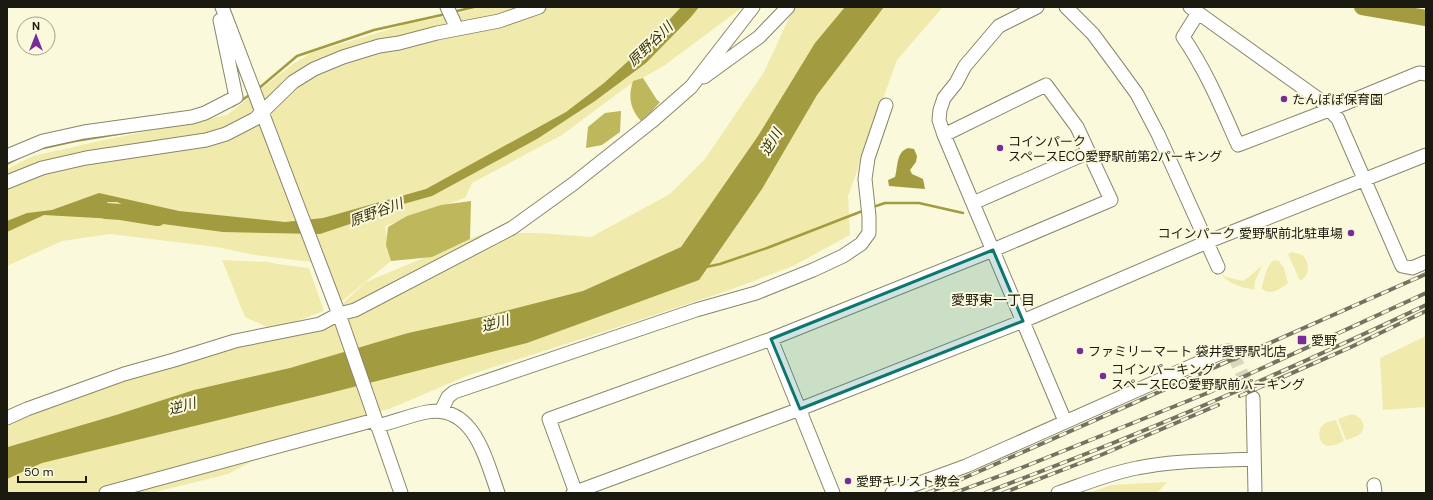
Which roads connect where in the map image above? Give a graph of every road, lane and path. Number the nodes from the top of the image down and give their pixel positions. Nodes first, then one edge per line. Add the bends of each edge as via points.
1 (447, 7) edge
2 (539, 7) edge
3 (753, 7) edge
4 (788, 7) edge
5 (1037, 7) edge
6 (1066, 7) edge
7 (224, 10) edge
8 (1194, 10) edge
9 (499, 21) junction
10 (454, 22) junction
11 (399, 43) junction
12 (1426, 74) edge
13 (691, 87) junction
14 (886, 105) dead end
15 (1329, 110) junction
16 (262, 112) junction
17 (944, 135) junction
18 (1090, 152) junction
19 (1426, 155) edge
20 (7, 156) edge
21 (1365, 178) junction
22 (7, 182) edge
23 (973, 203) junction
24 (1207, 242) junction
25 (993, 250) junction
26 (1426, 262) edge
27 (1218, 267) dead end
28 (339, 313) junction
29 (1023, 321) junction
30 (771, 338) junction
31 (1233, 354) dead end
32 (1253, 398) tunnel mouth
33 (800, 409) junction
34 (442, 411) junction
35 (7, 418) edge
36 (376, 421) junction
37 (1065, 421) junction
38 (1254, 459) junction
39 (106, 493) edge
40 (401, 493) edge
41 (498, 493) edge
42 (575, 493) edge
43 (833, 493) edge
44 (892, 493) edge
45 (1058, 493) edge
46 (1255, 493) edge

1 - 10 street
2 - 9 street
3 - 13 street
4 - 13 street via 759,37
5 - 17 street via 999,26 965,66 944,98 940,110
6 - 24 street via 1092,34 1137,94
7 - 16 street
7 - 20 street via 218,16 236,97 192,117 84,132 43,141
8 - 15 street via 1320,100
8 - 15 street via 1183,37 1211,83 1238,145
9 - 10 street via 489,18
9 - 11 street
10 - 11 street via 419,33
11 - 16 street via 343,57 314,69 293,82
12 - 15 street via 1419,73
13 - 28 street via 573,184 512,228 356,310
14 - 34 street via 868,158 865,179 869,233 861,244 813,270 756,293 696,310 454,392 448,397
15 - 21 street via 1338,119
16 - 22 street via 246,125 206,140 86,158 42,168
16 - 28 street
17 - 18 street via 1046,85 1077,127
17 - 23 street
18 - 23 street
18 - 25 street via 1111,200
19 - 21 street
21 - 24 street
21 - 26 street via 1402,266 1412,268
23 - 25 street
24 - 27 street
24 - 29 street
25 - 29 street
25 - 30 street
28 - 35 street via 320,324 235,341 124,374
28 - 36 street
29 - 33 street
29 - 37 street
30 - 33 street
30 - 42 street via 549,419
31 - 37 street via 1229,351 1223,352
32 - 38 street
33 - 42 street
33 - 43 street
34 - 36 street
34 - 41 street via 465,422 474,432
36 - 39 street
36 - 40 street
37 - 44 street via 966,466
38 - 45 street via 1171,463 1137,468
38 - 46 street

